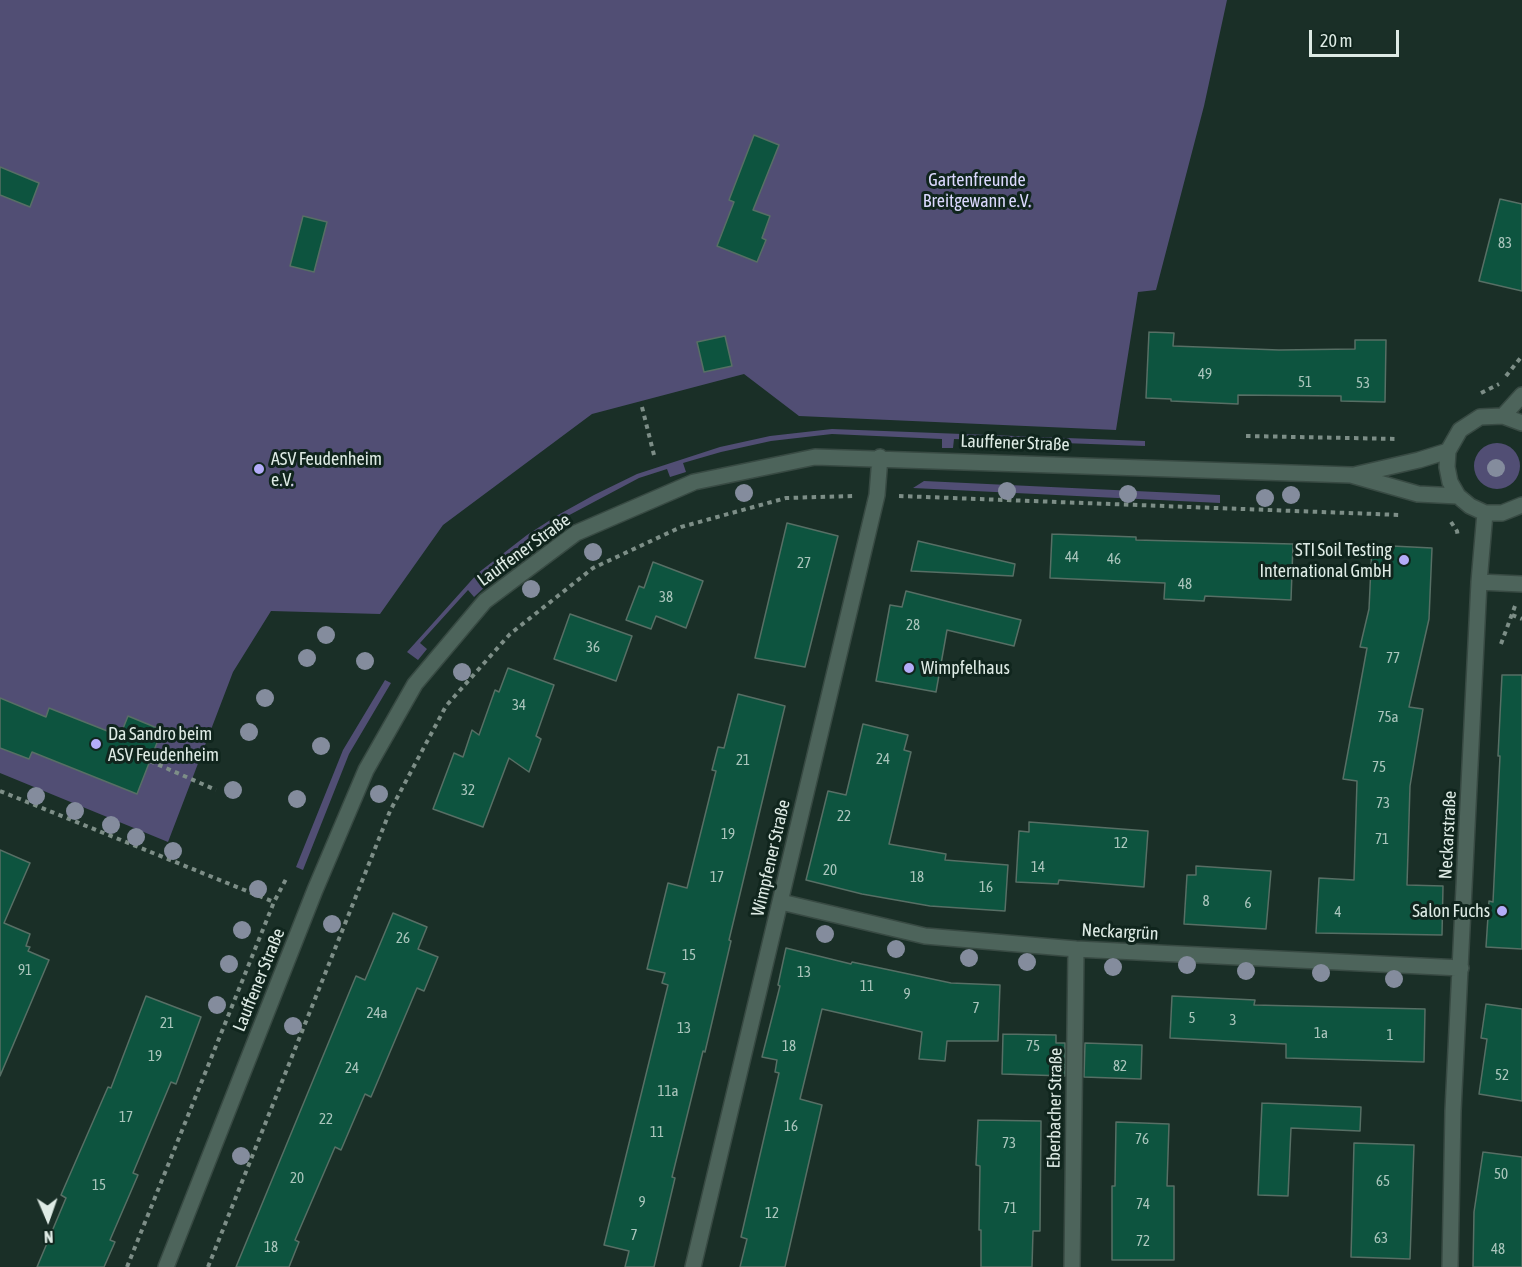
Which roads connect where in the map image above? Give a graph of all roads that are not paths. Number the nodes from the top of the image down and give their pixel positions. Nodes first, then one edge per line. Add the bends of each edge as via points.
1 (1522, 395) edge
2 (1503, 416) junction
3 (1522, 423) edge
4 (1448, 451) junction
5 (880, 458) junction
6 (1352, 475) junction
7 (1458, 496) junction
8 (1522, 506) edge
9 (1485, 513) junction
10 (1479, 582) junction
11 (1520, 591) edge
12 (781, 902) junction
13 (1076, 949) junction
14 (1461, 968) junction
15 (166, 1267) edge
16 (693, 1267) edge
17 (1072, 1267) edge
18 (1450, 1267) edge

1 - 2 street
2 - 3 street
2 - 4 street via 1480,417 1460,430
4 - 6 street, Lauffener Straße
4 - 7 street via 1446,467
5 - 6 street, Lauffener Straße
5 - 12 street, Wimpfener Straße via 878,495
5 - 15 street, Lauffener Straße via 815,457 694,482 576,533 485,601 415,684 366,770
6 - 7 street, Lauffener Straße via 1418,494
7 - 9 street
8 - 9 street via 1502,513
9 - 10 street, Neckarstraße
10 - 11 street
10 - 14 street, Neckarstraße
12 - 13 street, Neckargrün via 925,936
12 - 16 street, Wimpfener Straße
13 - 14 street, Neckargrün
13 - 17 street, Eberbacher Straße
14 - 18 street, Neckarstraße

